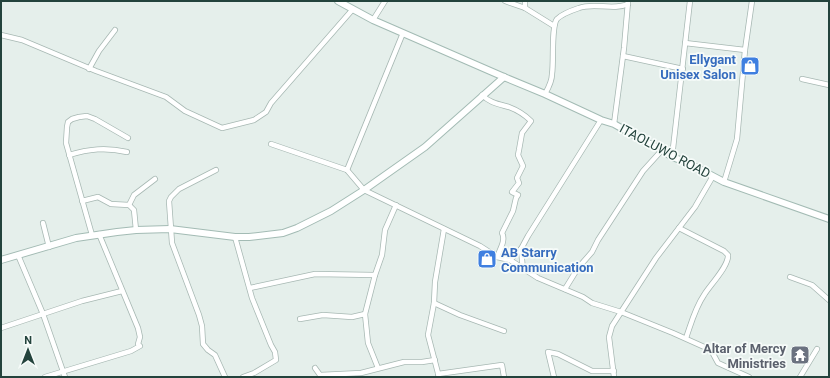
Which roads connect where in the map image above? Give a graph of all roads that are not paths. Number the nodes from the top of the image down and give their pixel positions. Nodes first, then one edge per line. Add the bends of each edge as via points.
1 (338, 1) edge
2 (385, 1) edge
3 (505, 1) edge
4 (526, 1) edge
5 (690, 1) edge
6 (752, 1) edge
7 (628, 2) edge
8 (525, 8) junction
9 (353, 9) junction
10 (373, 20) junction
11 (554, 26) junction
12 (114, 30) dead end
13 (404, 33) junction
14 (1, 35) edge
15 (685, 43) junction
16 (745, 50) junction
17 (623, 56) junction
18 (89, 69) junction
19 (682, 69) junction
20 (504, 77) junction
21 (802, 79) dead end
22 (829, 86) edge
23 (545, 94) junction
24 (482, 95) junction
25 (600, 120) junction
26 (614, 124) junction
27 (128, 138) dead end
28 (271, 144) dead end
29 (662, 150) junction
30 (127, 152) dead end
31 (69, 155) junction
32 (672, 157) junction
33 (216, 170) dead end
34 (347, 170) junction
35 (713, 176) junction
36 (155, 179) dead end
37 (724, 182) junction
38 (364, 190) junction
39 (82, 201) junction
40 (129, 205) junction
41 (396, 206) junction
42 (829, 220) edge
43 (43, 223) dead end
44 (679, 228) junction
45 (170, 229) junction
46 (444, 229) junction
47 (136, 230) junction
48 (99, 234) junction
49 (92, 235) junction
50 (235, 237) junction
51 (49, 247) junction
52 (521, 249) junction
53 (18, 254) junction
54 (498, 257) junction
55 (1, 260) edge
56 (510, 260) junction
57 (523, 270) junction
58 (375, 275) junction
59 (790, 277) dead end
60 (250, 288) junction
61 (566, 289) junction
62 (122, 291) junction
63 (829, 300) edge
64 (434, 303) junction
65 (621, 312) junction
66 (44, 314) junction
67 (365, 314) junction
68 (300, 319) dead end
69 (1, 328) edge
70 (504, 331) dead end
71 (686, 338) junction
72 (817, 349) dead end
73 (435, 360) junction
74 (315, 368) dead end
75 (378, 368) junction
76 (63, 371) junction
77 (614, 371) junction
78 (255, 375) edge
79 (321, 376) edge
80 (438, 376) edge
81 (45, 377) edge
82 (65, 377) edge
83 (225, 377) edge
84 (243, 377) edge
85 (504, 377) edge
86 (554, 377) edge
87 (614, 377) edge
88 (749, 377) edge
89 (800, 377) edge

1 - 9 street, ITAOLUWO ROAD
2 - 10 street
3 - 8 street
4 - 8 street
5 - 15 street
6 - 16 street
7 - 11 street via 621,7 581,7 557,19
7 - 17 street
8 - 11 street
9 - 10 street, ITAOLUWO ROAD
9 - 18 street via 266,112 254,120 224,128 186,111 166,96
10 - 13 street, ITAOLUWO ROAD
11 - 23 street via 552,75
12 - 18 street
13 - 20 street, ITAOLUWO ROAD
13 - 34 street
14 - 18 street via 22,40
15 - 16 street
15 - 19 street
16 - 37 street via 737,139
17 - 19 street
17 - 26 street
19 - 32 street
20 - 23 street, ITAOLUWO ROAD
20 - 24 street
21 - 22 street
23 - 25 street, ITAOLUWO ROAD
24 - 38 street via 425,146
24 - 54 street via 492,102 523,114 531,121 522,133 518,153 523,166 517,178 519,183 512,192 518,195 502,233 504,236
25 - 26 street, ITAOLUWO ROAD
25 - 52 street
26 - 29 street, ITAOLUWO ROAD
27 - 31 street via 95,119 79,116 68,122 66,143
28 - 34 street
29 - 32 street, ITAOLUWO ROAD
29 - 61 street via 643,171
30 - 31 street via 92,149
31 - 39 street
32 - 35 street, ITAOLUWO ROAD
33 - 45 street via 185,185 171,197
34 - 38 street
35 - 37 street, ITAOLUWO ROAD
35 - 44 street
36 - 40 street via 134,195
37 - 42 street, ITAOLUWO ROAD
38 - 41 street
38 - 50 street via 331,211 283,233
39 - 40 street via 98,197 111,204
39 - 49 street
40 - 47 street via 134,210
41 - 46 street
41 - 58 street via 386,230 382,255
43 - 51 street
44 - 65 street
44 - 71 street via 728,255 725,266 700,300
45 - 47 street
45 - 50 street
45 - 83 street via 172,243 199,315 203,344 215,355
46 - 54 street
46 - 64 street
47 - 48 street
48 - 49 street
48 - 62 street
49 - 51 street
50 - 60 street
51 - 53 street
52 - 56 street
52 - 57 street
53 - 55 street
53 - 66 street
54 - 56 street
56 - 57 street
57 - 61 street
58 - 60 street via 315,274
58 - 67 street
59 - 63 street via 812,285
60 - 78 street via 276,360
61 - 65 street via 592,303
62 - 66 street
62 - 76 street via 138,328 140,346
64 - 70 street
64 - 73 street via 428,335
65 - 71 street
65 - 77 street via 612,326 609,337
66 - 69 street
66 - 76 street
67 - 68 street via 352,317 323,315
67 - 75 street via 368,343
71 - 88 street via 711,350 718,363
72 - 89 street
73 - 75 street via 404,362
73 - 80 street
74 - 79 street
75 - 79 street via 361,373
76 - 81 street
76 - 82 street
77 - 86 street via 592,371 558,354 548,352
77 - 87 street
78 - 84 street
80 - 85 street via 502,366

